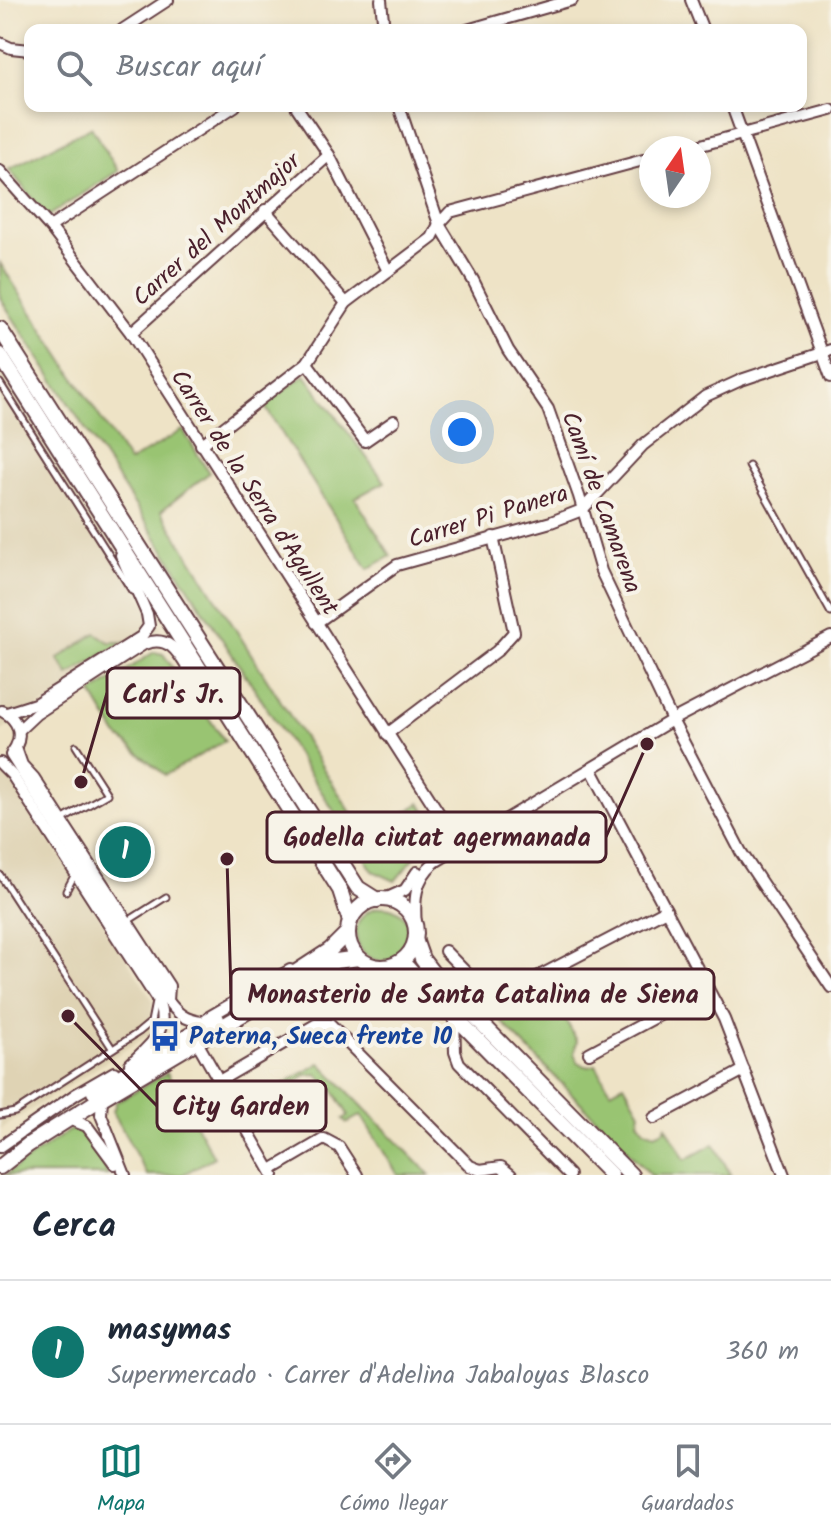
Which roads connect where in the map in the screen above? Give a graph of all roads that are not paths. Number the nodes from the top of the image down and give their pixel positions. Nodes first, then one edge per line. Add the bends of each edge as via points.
1 (381, 0) edge
2 (572, 0) edge
3 (691, 0) edge
4 (165, 1) edge
5 (131, 24) edge
6 (383, 24) edge
7 (488, 24) edge
8 (701, 24) edge
9 (0, 43) edge
10 (24, 49) edge
11 (831, 110) edge
12 (226, 112) edge
13 (300, 112) edge
14 (401, 112) edge
15 (734, 112) edge
16 (743, 134) junction
17 (711, 142) edge
18 (329, 155) junction
19 (639, 161) edge
20 (0, 171) edge
21 (265, 210) junction
22 (439, 224) junction
23 (50, 227) junction
24 (388, 271) junction
25 (346, 303) junction
26 (0, 329) edge
27 (131, 333) junction
28 (827, 351) edge
29 (0, 355) edge
30 (307, 363) junction
31 (831, 377) edge
32 (0, 383) edge
33 (394, 421) dead end
34 (201, 445) junction
35 (749, 466) dead end
36 (582, 510) junction
37 (109, 528) junction
38 (493, 537) junction
39 (831, 613) edge
40 (147, 614) junction
41 (316, 623) junction
42 (831, 637) edge
43 (3, 712) edge
44 (232, 720) junction
45 (672, 720) junction
46 (19, 730) junction
47 (387, 734) junction
48 (76, 746) dead end
49 (14, 751) junction
50 (0, 762) edge
51 (592, 770) junction
52 (61, 821) junction
53 (460, 846) junction
54 (445, 855) junction
55 (76, 873) junction
56 (0, 875) edge
57 (84, 886) junction
58 (166, 897) dead end
59 (381, 900) junction
60 (666, 910) junction
61 (127, 922) junction
62 (416, 926) junction
63 (349, 927) junction
64 (416, 942) junction
65 (445, 951) dead end
66 (320, 956) junction
67 (359, 958) junction
68 (397, 965) junction
69 (831, 987) edge
70 (708, 989) junction
71 (156, 997) junction
72 (168, 1001) junction
73 (454, 1015) junction
74 (202, 1022) junction
75 (197, 1042) junction
76 (112, 1048) junction
77 (589, 1053) dead end
78 (130, 1064) junction
79 (744, 1070) junction
80 (219, 1081) junction
81 (102, 1098) junction
82 (0, 1115) edge
83 (654, 1118) dead end
84 (69, 1119) junction
85 (0, 1147) edge
86 (0, 1154) edge
87 (0, 1167) edge
88 (272, 1172) edge
89 (123, 1175) edge
90 (357, 1175) edge
91 (511, 1175) edge
92 (569, 1175) edge
93 (611, 1175) edge
94 (631, 1175) edge
95 (784, 1175) edge

1 - 6 street
2 - 7 street
3 - 8 street
4 - 5 street
9 - 10 street
11 - 16 street
12 - 23 street
13 - 18 street
14 - 22 street, Camí de Camarena
15 - 16 street
16 - 17 street
16 - 28 street
18 - 21 street, Carrer del Montmajor
18 - 24 street
19 - 22 street via 450,212
20 - 23 street, Carrer de la Serra d'Agullent
21 - 25 street
21 - 27 street, Carrer del Montmajor
22 - 24 street via 432,238
22 - 36 street, Camí de Camarena via 508,350 548,409
23 - 27 street, Carrer de la Serra d'Agullent
24 - 25 street
25 - 30 street
26 - 59 main road via 358,888
27 - 34 street, Carrer de la Serra d'Agullent
28 - 31 street
28 - 36 street, Carrer Pi Panera via 706,396 643,445
29 - 37 main road
30 - 33 street via 365,441
30 - 34 street
32 - 40 lane
34 - 41 street, Carrer de la Serra d'Agullent
35 - 39 lane
36 - 38 street, Carrer Pi Panera
36 - 45 street, Camí de Camarena via 601,571
37 - 40 street
37 - 44 main road
38 - 41 street, Carrer Pi Panera via 397,565
38 - 47 street via 514,632 497,651
40 - 43 street via 149,626 141,637 35,704
41 - 47 street, Carrer de la Serra d'Agullent
42 - 45 street
43 - 46 street
44 - 46 street via 174,649 155,640
44 - 63 main road via 340,890
45 - 51 street
45 - 69 street, Camí de Camarena via 741,852
46 - 49 street
47 - 53 street, Carrer de la Serra d'Agullent
48 - 52 lane via 107,794
49 - 50 street
49 - 52 street
49 - 72 street
50 - 55 street
51 - 53 street
51 - 60 street
52 - 61 street
53 - 54 street
54 - 59 street via 424,863 405,890
54 - 62 street via 417,886
55 - 57 street
55 - 57 lane via 66,891
56 - 76 lane
57 - 71 street
58 - 61 lane
59 - 62 main road via 405,908
59 - 63 main road via 356,911
60 - 65 street via 497,998
60 - 70 street
61 - 72 street via 169,986
62 - 64 main road
63 - 66 main road
63 - 67 main road via 349,942
64 - 68 main road
64 - 94 main road via 435,976
66 - 74 street
66 - 86 main road via 115,1078
67 - 68 main road via 378,967
67 - 75 main road via 336,961
68 - 73 main road via 408,968
70 - 77 street
70 - 79 street
71 - 76 lane via 151,1022
71 - 78 street via 163,1014 155,1041
72 - 74 street via 177,1014
73 - 92 street via 459,1063
73 - 93 main road
74 - 78 street
75 - 80 street
75 - 81 main road
76 - 82 lane via 15,1112
78 - 85 street
79 - 83 street
79 - 95 street
80 - 88 street
80 - 91 street via 315,1025 330,1025 470,1166 501,1167
81 - 84 main road
81 - 89 street via 101,1115
84 - 87 main road
84 - 89 street via 87,1126
88 - 90 street via 324,1139 339,1147

